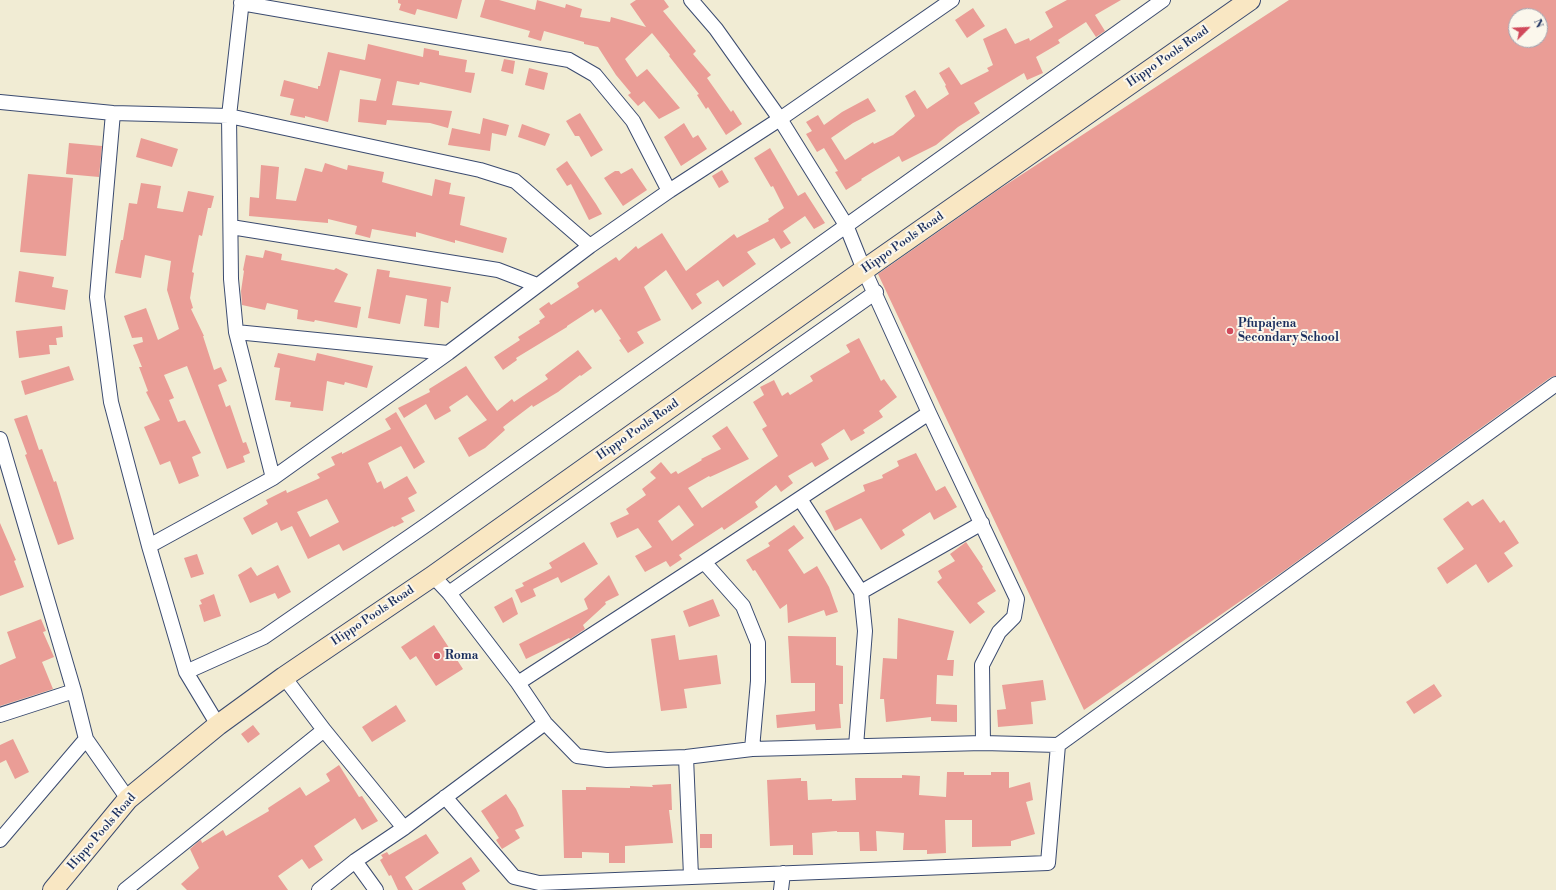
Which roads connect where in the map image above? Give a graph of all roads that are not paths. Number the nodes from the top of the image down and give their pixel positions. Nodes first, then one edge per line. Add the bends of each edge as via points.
1 (691, 0) edge
2 (952, 0) edge
3 (1163, 0) edge
4 (1250, 0) edge
5 (242, 1) edge
6 (0, 102) edge
7 (113, 113) junction
8 (229, 116) junction
9 (780, 119) junction
10 (669, 191) junction
11 (846, 226) junction
12 (231, 227) junction
13 (590, 246) junction
14 (864, 270) junction
15 (537, 285) junction
16 (876, 292) junction
17 (236, 332) junction
18 (448, 353) junction
19 (1554, 389) edge
20 (929, 413) junction
21 (0, 439) edge
22 (273, 478) junction
23 (800, 499) junction
24 (982, 523) junction
25 (149, 546) junction
26 (704, 562) junction
27 (433, 576) junction
28 (860, 592) junction
29 (449, 593) junction
30 (186, 672) junction
31 (284, 677) junction
32 (518, 683) junction
33 (74, 691) junction
34 (0, 715) edge
35 (545, 723) junction
36 (218, 725) junction
37 (324, 730) junction
38 (86, 739) junction
39 (983, 743) junction
40 (1058, 745) junction
41 (856, 746) junction
42 (752, 748) junction
43 (686, 757) junction
44 (445, 797) junction
45 (128, 799) junction
46 (404, 828) junction
47 (0, 840) edge
48 (355, 861) junction
49 (783, 873) junction
50 (691, 876) junction
51 (53, 890) edge
52 (125, 890) edge
53 (319, 890) edge
54 (376, 890) edge
55 (782, 890) edge

1 - 9 street via 716,29
2 - 9 street
3 - 11 street
4 - 14 street, Hippo Pools Road
5 - 8 street
5 - 10 street via 569,60 596,74 633,121
6 - 7 street
7 - 8 street
7 - 25 street via 97,297 111,402
8 - 12 street
8 - 13 street via 480,170 515,181
9 - 10 street
9 - 11 street
10 - 13 street
11 - 14 street
11 - 30 street via 264,637
12 - 15 street via 498,270
12 - 17 street via 230,279
13 - 15 street
14 - 16 street
14 - 27 street, Hippo Pools Road
15 - 18 street
16 - 20 street
16 - 29 street
17 - 18 street
17 - 22 street
18 - 22 street
19 - 40 street
20 - 23 street
20 - 24 street
21 - 33 street
22 - 25 street
23 - 26 street
23 - 28 street
24 - 28 street
24 - 39 street via 1017,599 1014,617 999,632 982,665
25 - 30 street
26 - 32 street
26 - 42 street via 743,606 758,644 758,681
27 - 29 street
27 - 31 street, Hippo Pools Road
28 - 41 street via 865,631
29 - 32 street
30 - 36 street
31 - 36 street, Hippo Pools Road
31 - 37 street
32 - 35 street
33 - 34 street
33 - 38 street
35 - 43 street via 577,756 607,760
35 - 44 street
36 - 45 street, Hippo Pools Road
37 - 46 street
37 - 52 street
38 - 45 street
38 - 47 street
39 - 40 street
39 - 41 street
40 - 49 street via 1048,863
41 - 42 street
42 - 43 street
43 - 50 street
44 - 46 street
44 - 50 street via 514,878 539,883
45 - 51 street, Hippo Pools Road
46 - 48 street
48 - 53 street
48 - 54 street
49 - 50 street
49 - 55 street

